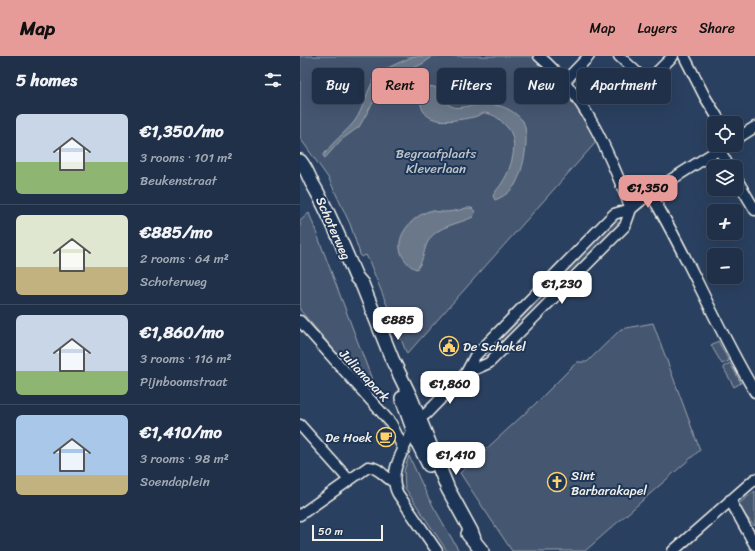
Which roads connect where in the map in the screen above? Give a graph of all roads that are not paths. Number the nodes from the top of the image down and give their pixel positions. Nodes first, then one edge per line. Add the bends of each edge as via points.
1 (538, 56) edge
2 (589, 56) edge
3 (619, 56) edge
4 (673, 56) edge
5 (684, 56) edge
6 (550, 68) edge
7 (569, 77) edge
8 (569, 88) edge
9 (717, 116) edge
10 (755, 126) edge
11 (743, 134) edge
12 (714, 152) edge
13 (300, 161) edge
14 (300, 170) edge
15 (311, 180) junction
16 (743, 190) edge
17 (650, 193) junction
18 (631, 210) junction
19 (755, 210) edge
20 (300, 321) edge
21 (466, 373) junction
22 (755, 392) edge
23 (414, 418) junction
24 (300, 425) edge
25 (413, 431) junction
26 (404, 450) junction
27 (755, 479) edge
28 (349, 480) junction
29 (394, 482) junction
30 (730, 500) junction
31 (300, 515) edge
32 (474, 539) junction
33 (754, 540) edge
34 (437, 551) edge
35 (482, 551) edge
36 (673, 551) edge

1 - 6 street
2 - 7 street
3 - 4 street via 647,82
5 - 9 street
8 - 18 street via 599,134
10 - 11 street
12 - 17 street
13 - 15 main road, Schoterweg
14 - 15 main road, Schoterweg
15 - 23 main road, Schoterweg via 362,284
16 - 19 street
17 - 18 street
17 - 22 street via 673,230 736,359
18 - 21 street via 625,226 489,363
18 - 21 street via 614,214 475,356
20 - 26 street, Julianapark via 391,423
21 - 23 street via 426,414
23 - 25 main road, Schoterweg
23 - 32 main road via 448,489 472,530
24 - 28 street
25 - 26 street
25 - 32 main road, Schoterweg via 442,492 467,534
26 - 29 street
27 - 30 street
28 - 29 street via 370,466
28 - 31 street
29 - 34 street via 395,488
30 - 33 street
30 - 36 street
32 - 35 main road

